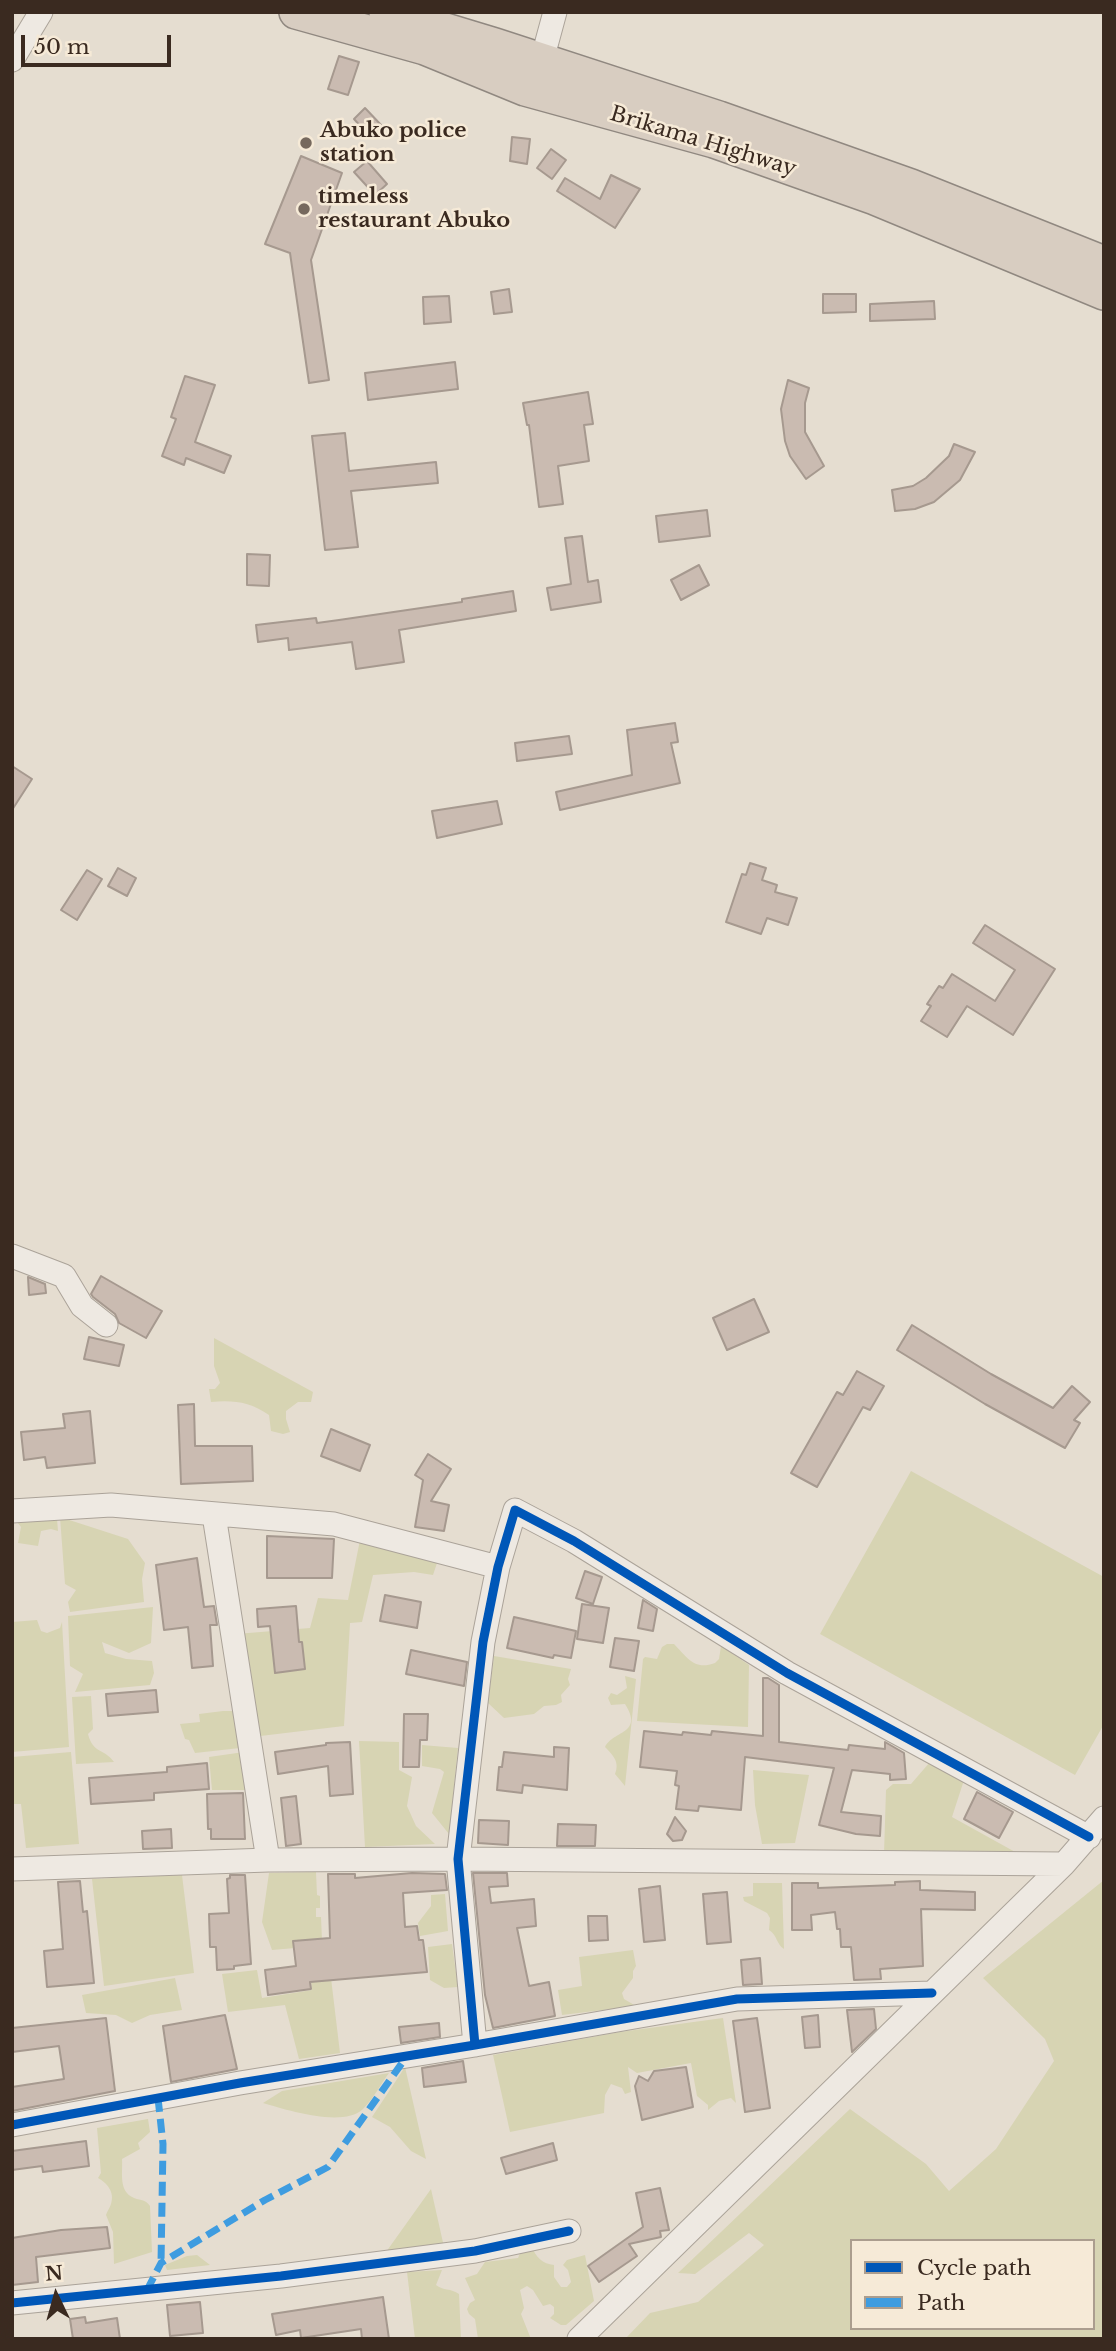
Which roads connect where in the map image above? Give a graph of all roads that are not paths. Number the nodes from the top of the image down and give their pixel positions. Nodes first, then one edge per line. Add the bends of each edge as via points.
1 (41, 12) edge
2 (296, 12) edge
3 (386, 12) edge
4 (555, 12) edge
5 (12, 60) edge
6 (542, 60) junction
7 (525, 89) junction
8 (1104, 263) edge
9 (1104, 293) edge
10 (12, 1256) edge
11 (106, 1325) dead end
12 (12, 1511) edge
13 (214, 1515) junction
14 (498, 1567) junction
15 (1104, 1818) edge
16 (1088, 1837) junction
17 (458, 1859) junction
18 (268, 1860) junction
19 (1064, 1864) junction
20 (12, 1869) edge
21 (932, 1993) junction
22 (475, 2045) junction
23 (12, 2125) edge
24 (569, 2231) dead end
25 (12, 2303) edge
26 (579, 2339) edge

1 - 5 street
2 - 7 highway, Brikama Highway via 425,48
3 - 6 highway, Brikama Highway
4 - 6 street
6 - 7 street
6 - 8 highway, Brikama Highway via 911,186
7 - 9 highway, Brikama Highway via 714,141 875,198
10 - 11 street via 64,1276 82,1306
12 - 13 street via 111,1505
13 - 14 street via 334,1524
13 - 18 street
14 - 16 street via 515,1510 574,1541 787,1673
14 - 17 street via 483,1642
15 - 16 street
16 - 19 street
17 - 18 street
17 - 19 street
17 - 22 street
18 - 20 street
19 - 21 street
21 - 22 street via 737,1999
21 - 26 street
22 - 23 street
24 - 25 street via 475,2251 294,2275

